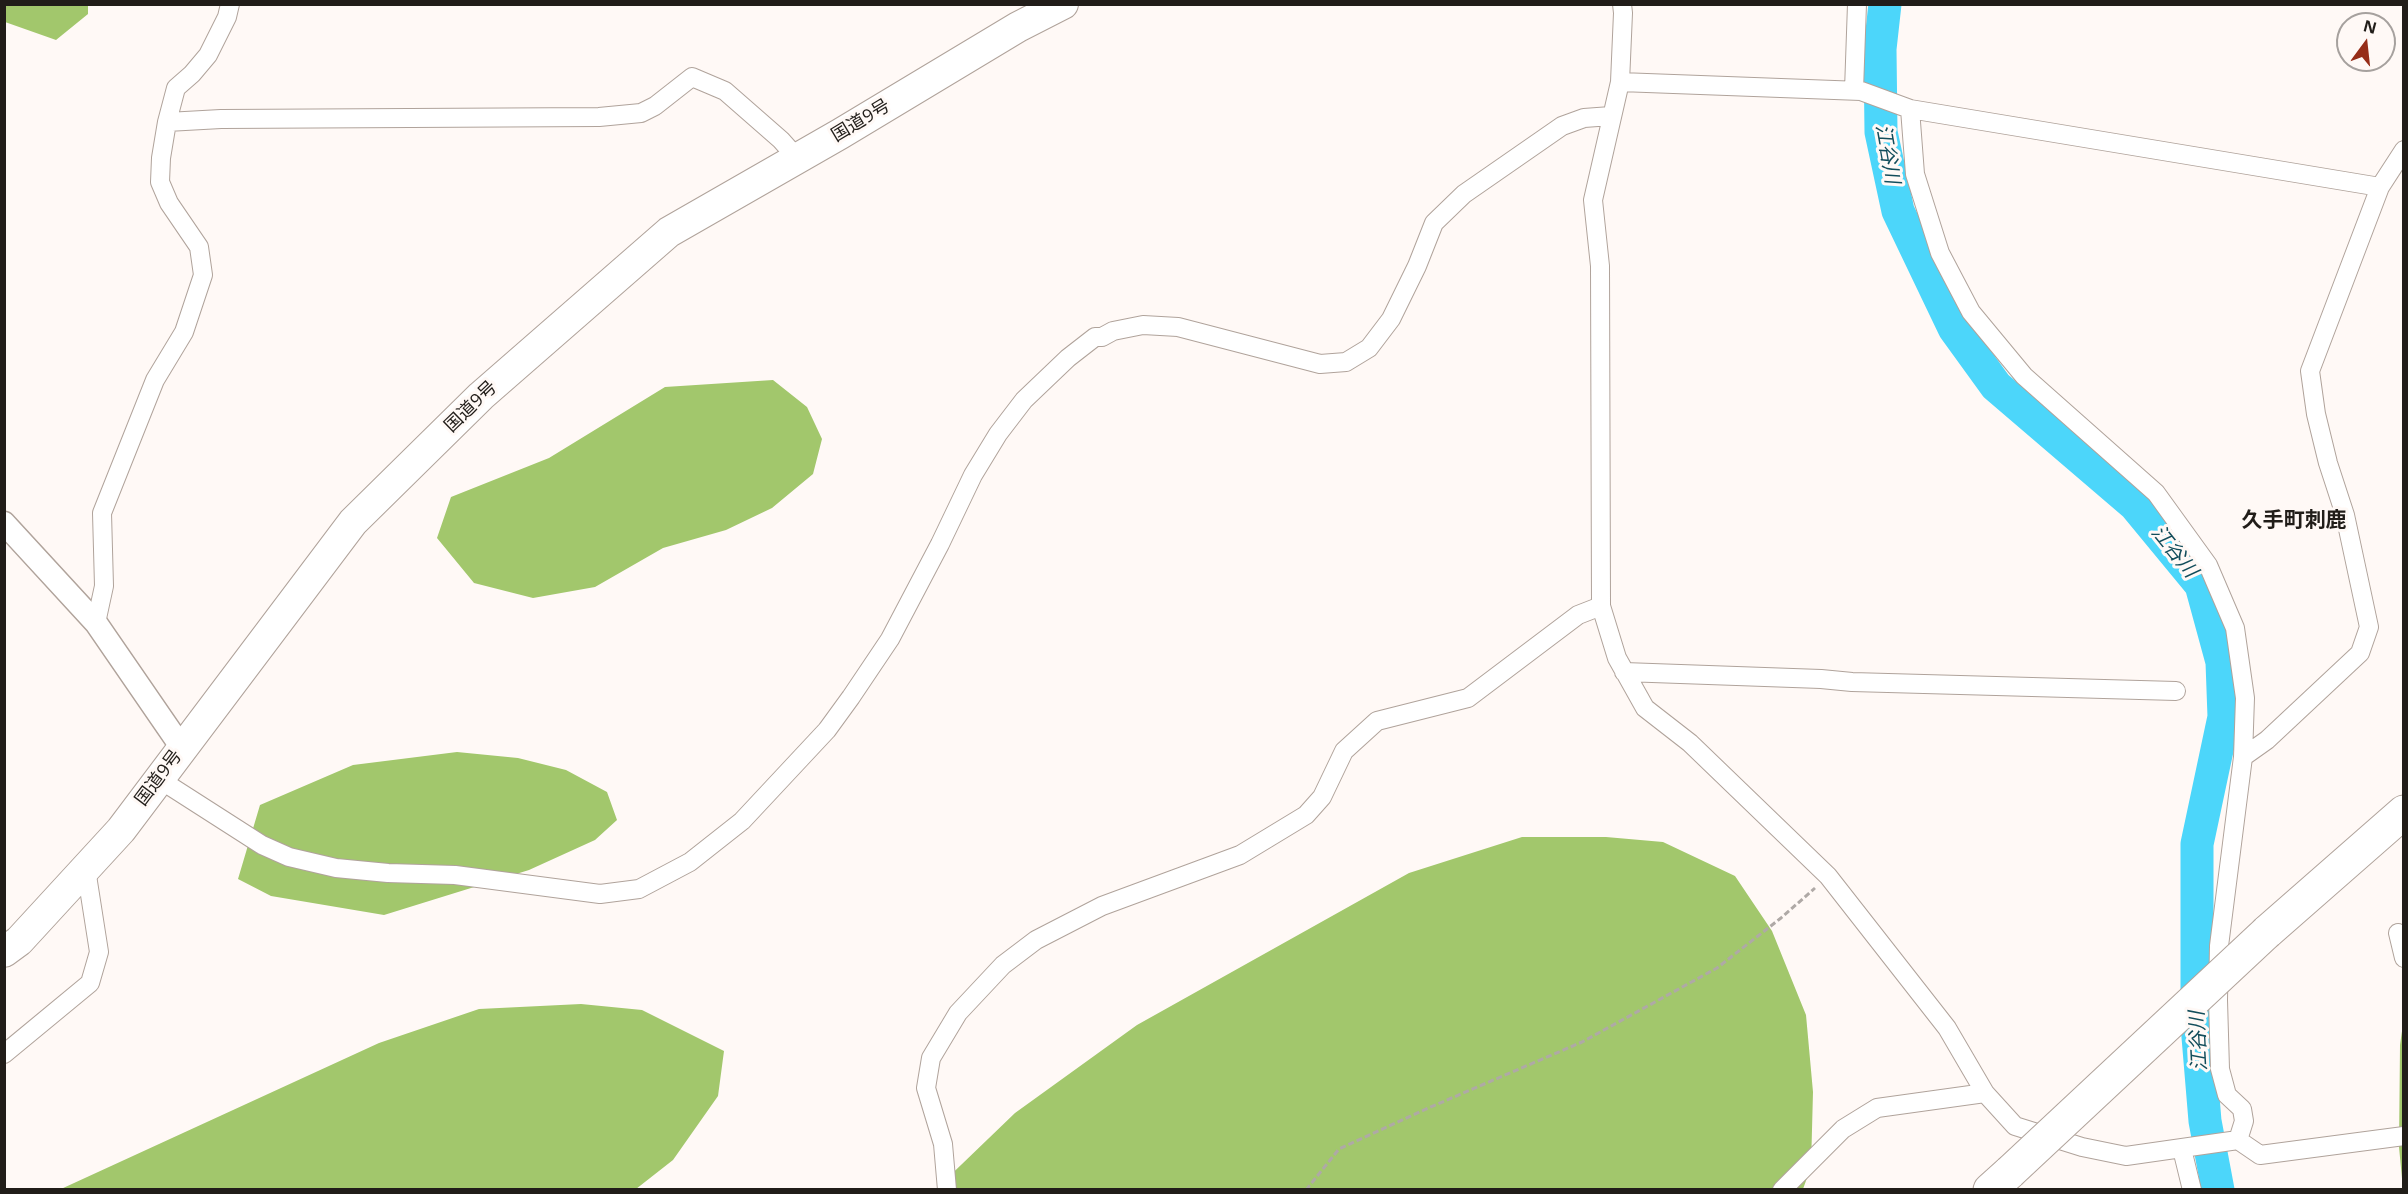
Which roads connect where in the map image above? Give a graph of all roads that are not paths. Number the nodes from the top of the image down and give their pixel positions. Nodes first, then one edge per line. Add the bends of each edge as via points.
1 (230, 4) edge
2 (1063, 4) edge
3 (1622, 4) edge
4 (1857, 4) edge
5 (1620, 82) junction
6 (1858, 91) junction
7 (1910, 109) junction
8 (1611, 116) junction
9 (167, 122) junction
10 (2403, 150) edge
11 (797, 158) junction
12 (2380, 187) junction
13 (4, 523) edge
14 (1601, 606) junction
15 (96, 623) junction
16 (1624, 672) junction
17 (2176, 691) dead end
18 (182, 748) junction
19 (2243, 757) junction
20 (159, 779) junction
21 (2403, 812) edge
22 (86, 869) junction
23 (2398, 933) dead end
24 (4, 952) edge
25 (2403, 958) edge
26 (4, 1054) edge
27 (1985, 1093) junction
28 (2403, 1136) edge
29 (2238, 1140) junction
30 (2182, 1149) junction
31 (2000, 1181) edge
32 (947, 1190) edge
33 (1782, 1190) edge
34 (2192, 1190) edge

1 - 9 street via 208,55 176,88
2 - 11 highway, 国道9号
3 - 5 street
4 - 6 street
5 - 6 street
5 - 8 street
6 - 7 street
7 - 12 street
7 - 19 street via 1915,174 1940,253 1971,312 2024,376 2156,493 2208,565 2235,628 2245,698
8 - 14 street via 1593,200 1600,266
8 - 20 street via 1584,118 1562,126 1464,194 1434,223 1391,319 1369,348 1346,362 1320,364 1178,327 1143,325 1095,337 1068,358 1024,400 998,434 973,475 890,639 827,730 742,821 690,862 639,889 600,894 455,875 336,868 289,857 262,844
9 - 11 street via 599,117 641,113 692,76 725,91
9 - 15 street via 160,182 169,203 199,247 203,275 184,333 155,380 102,513 104,586
10 - 12 street
11 - 18 highway, 国道9号 via 669,232 481,396 353,522
12 - 19 street via 2310,371 2316,414 2345,515 2369,627 2360,653 2267,740
13 - 15 street
14 - 16 street
14 - 32 street via 1578,615 1468,698 1377,721 1344,751 1322,797 1306,815 1240,855 1102,906 1036,940 1003,965 958,1013 930,1058 926,1088 943,1144
15 - 18 street
16 - 17 street
16 - 27 street via 1645,708 1690,743 1828,876 1947,1028
18 - 20 highway, 国道9号
19 - 29 street via 2219,946 2217,1000 2220,1069 2227,1095 2242,1109 2244,1121
20 - 22 highway, 国道9号
21 - 31 highway, bridge via 2267,932
22 - 24 highway, 国道9号
22 - 26 street via 99,952 90,983
23 - 25 street
27 - 30 street via 2015,1126 2082,1147 2126,1156
27 - 33 street via 1877,1108 1843,1129
28 - 29 street via 2260,1155
29 - 30 street
30 - 34 street

